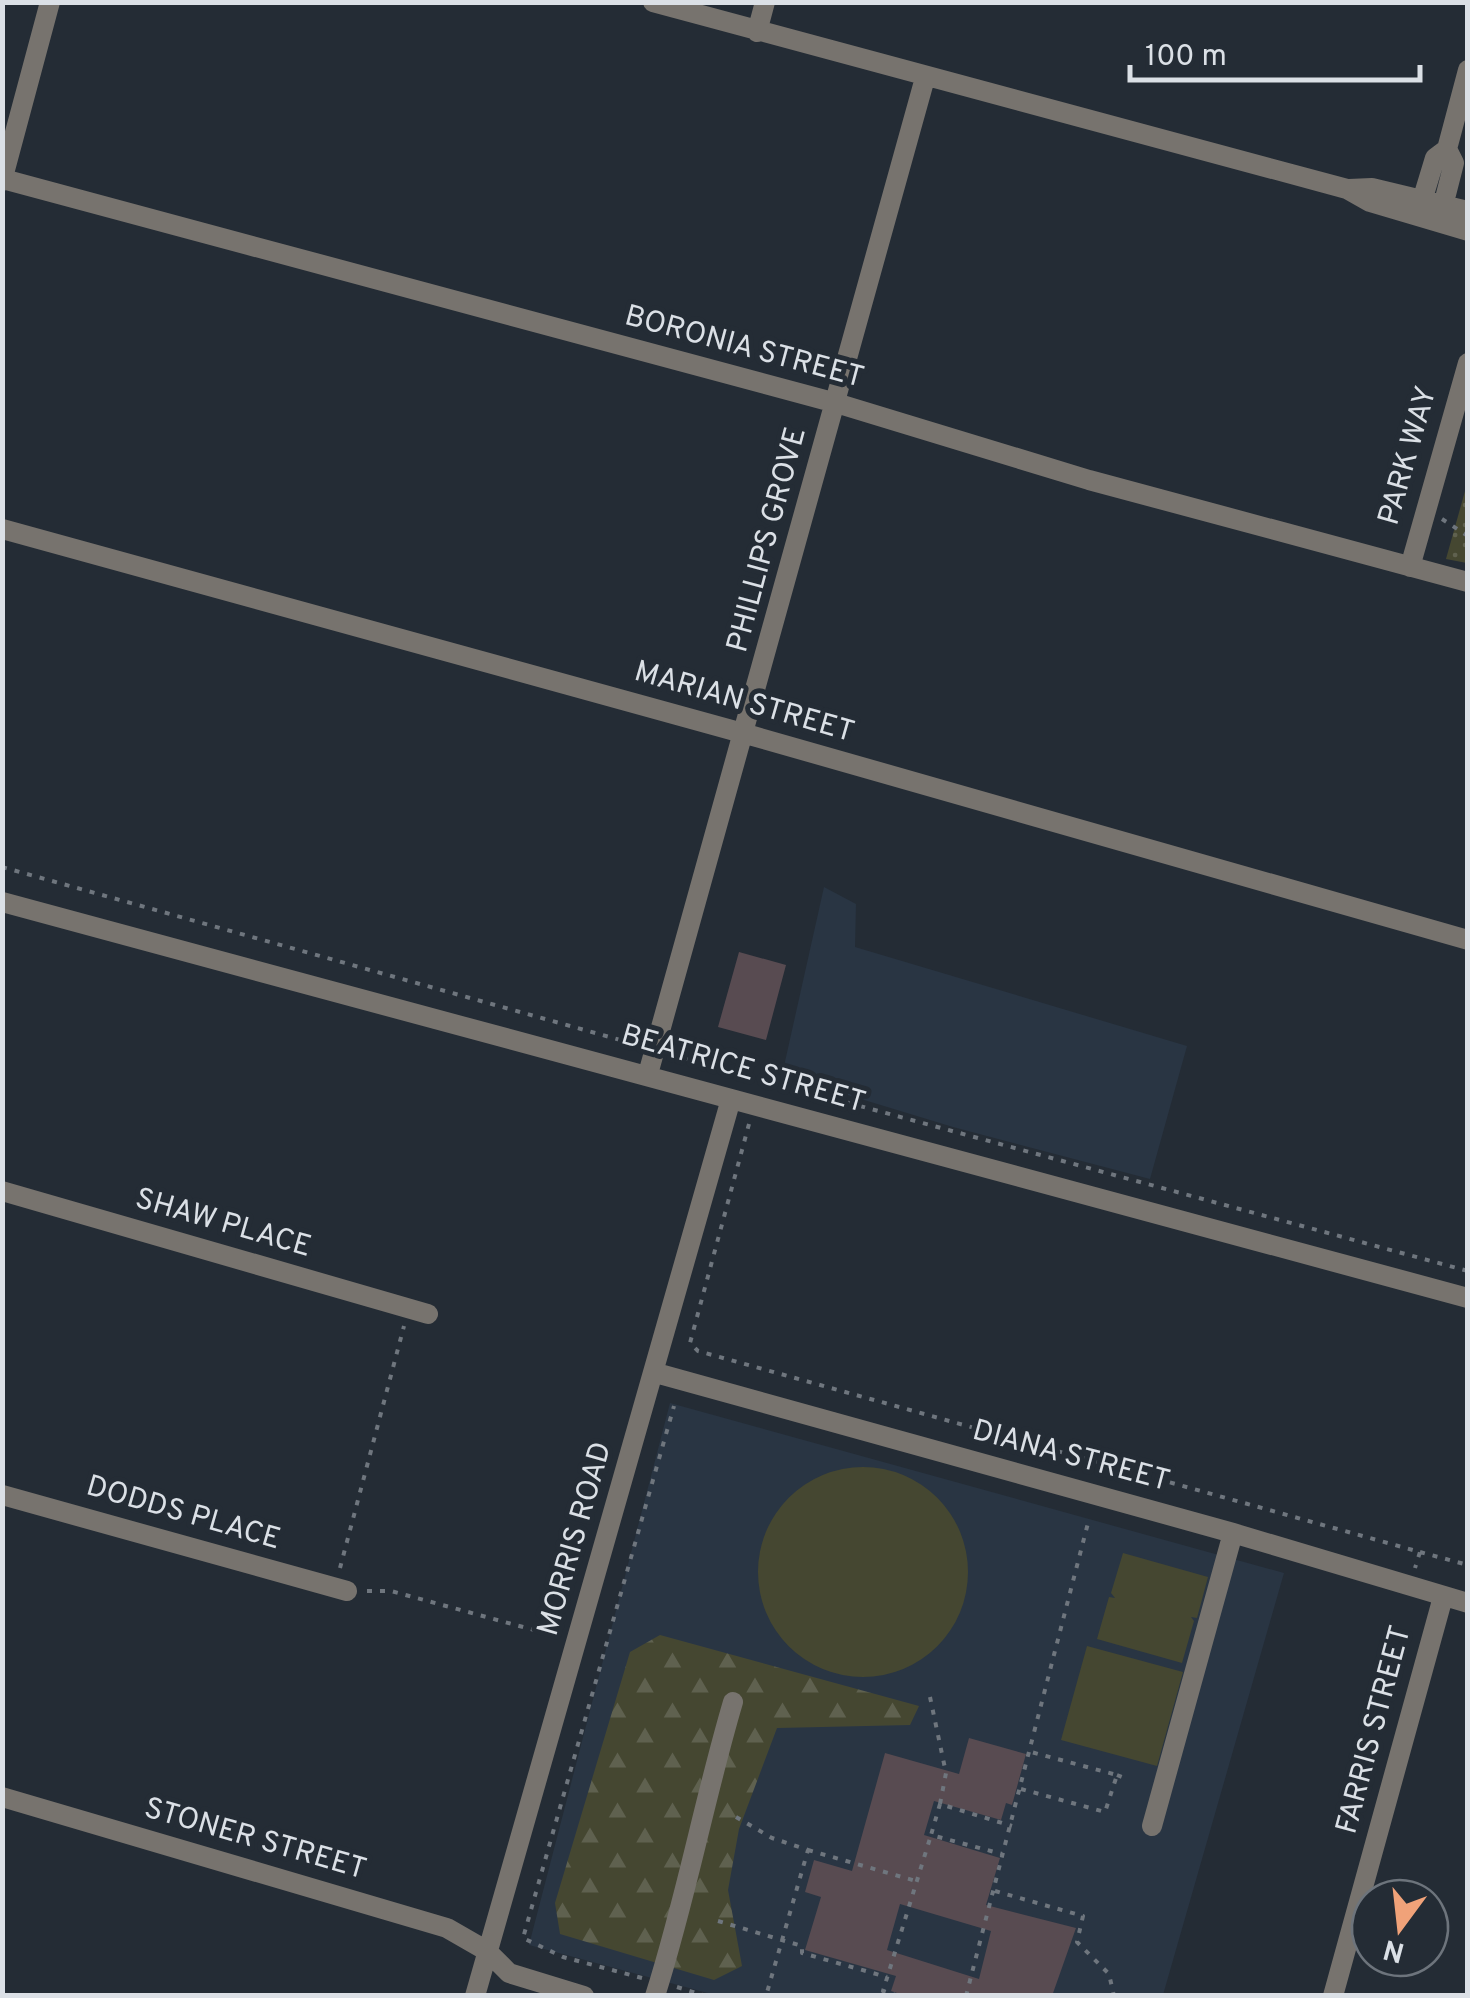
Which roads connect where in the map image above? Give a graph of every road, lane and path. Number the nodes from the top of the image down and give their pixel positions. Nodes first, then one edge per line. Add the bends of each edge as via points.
1 (50, 2) edge
2 (654, 2) edge
3 (765, 2) edge
4 (723, 12) edge
5 (757, 32) junction
6 (1468, 70) edge
7 (925, 78) junction
8 (3, 180) edge
9 (1431, 209) junction
10 (1468, 210) edge
11 (1468, 231) edge
12 (1468, 362) edge
13 (836, 404) junction
14 (1424, 513) junction
15 (2, 529) edge
16 (1468, 536) edge
17 (1410, 566) junction
18 (1468, 582) edge
19 (746, 734) junction
20 (2, 867) edge
21 (2, 902) edge
22 (1468, 940) edge
23 (655, 1050) junction
24 (648, 1074) junction
25 (731, 1099) junction
26 (750, 1118) dead end
27 (2, 1192) edge
28 (1468, 1271) edge
29 (1468, 1298) edge
30 (418, 1312) joint
31 (656, 1373) junction
32 (674, 1406) dead end
33 (2, 1496) edge
34 (1088, 1523) dead end
35 (1233, 1533) junction
36 (1420, 1552) junction
37 (1468, 1565) edge
38 (1415, 1568) dead end
39 (341, 1589) junction
40 (1443, 1597) junction
41 (1468, 1604) edge
42 (577, 1641) junction
43 (930, 1697) dead end
44 (733, 1702) dead end
45 (1032, 1752) junction
46 (1116, 1775) junction
47 (1127, 1779) dead end
48 (1022, 1789) junction
49 (2, 1797) edge
50 (940, 1804) junction
51 (736, 1817) dead end
52 (1012, 1826) junction
53 (1152, 1826) dead end
54 (931, 1834) junction
55 (808, 1850) junction
56 (1004, 1854) junction
57 (916, 1882) junction
58 (994, 1891) junction
59 (718, 1921) dead end
60 (782, 1940) junction
61 (486, 1951) junction
62 (887, 1976) junction
63 (658, 1987) edge
64 (475, 1996) edge
65 (584, 1996) edge
66 (706, 1996) edge
67 (766, 1996) edge
68 (898, 1996) edge
69 (966, 1996) edge
70 (1114, 1996) edge
71 (1333, 1996) edge

1 - 8 street
2 - 4 street
3 - 5 street
4 - 5 street
5 - 7 street
6 - 9 street via 1447,149 1454,163
7 - 9 street via 1347,189 1372,188
7 - 13 street, PHILLIPS GROVE
8 - 13 street, BORONIA STREET
9 - 10 street
9 - 11 street
12 - 14 street, PARK WAY
13 - 17 street, BORONIA STREET
13 - 19 street, PHILLIPS GROVE
14 - 16 path via 1454,523
14 - 17 street, PARK WAY
15 - 19 street, MARIAN STREET
17 - 18 street, BORONIA STREET
19 - 22 street, MARIAN STREET
19 - 23 street, PHILLIPS GROVE
20 - 23 path
21 - 24 street, BEATRICE STREET
23 - 24 street, PHILLIPS GROVE
23 - 28 path
24 - 25 street, BEATRICE STREET
25 - 29 street, BEATRICE STREET
25 - 31 street, MORRIS ROAD
26 - 36 path via 690,1343 698,1351
27 - 30 street, SHAW PLACE
30 - 39 path
31 - 35 street, DIANA STREET
31 - 42 street, MORRIS ROAD
32 - 63 path via 522,1938
33 - 39 street, DODDS PLACE
34 - 45 path
35 - 40 street, DIANA STREET
35 - 53 street
36 - 37 path
36 - 38 path
39 - 42 path via 391,1591
40 - 41 street, DIANA STREET
40 - 71 street, FARRIS STREET
42 - 61 street, MORRIS ROAD
43 - 50 path via 946,1773
44 - 63 street
45 - 46 path
45 - 48 path
46 - 47 path
46 - 48 path via 1106,1812
48 - 52 path
49 - 61 street, STONER STREET via 447,1928
50 - 52 path
50 - 54 path
51 - 55 path
52 - 56 path
54 - 56 path
54 - 57 path
55 - 57 path
55 - 60 path
56 - 58 path
57 - 62 path
58 - 69 path
58 - 70 path via 1083,1916 1077,1942 1109,1974
59 - 60 path
60 - 62 path via 802,1946 802,1953
60 - 67 path
61 - 64 street, MORRIS ROAD
61 - 65 street, STONER STREET via 509,1973
62 - 68 path via 883,1991
63 - 66 path

